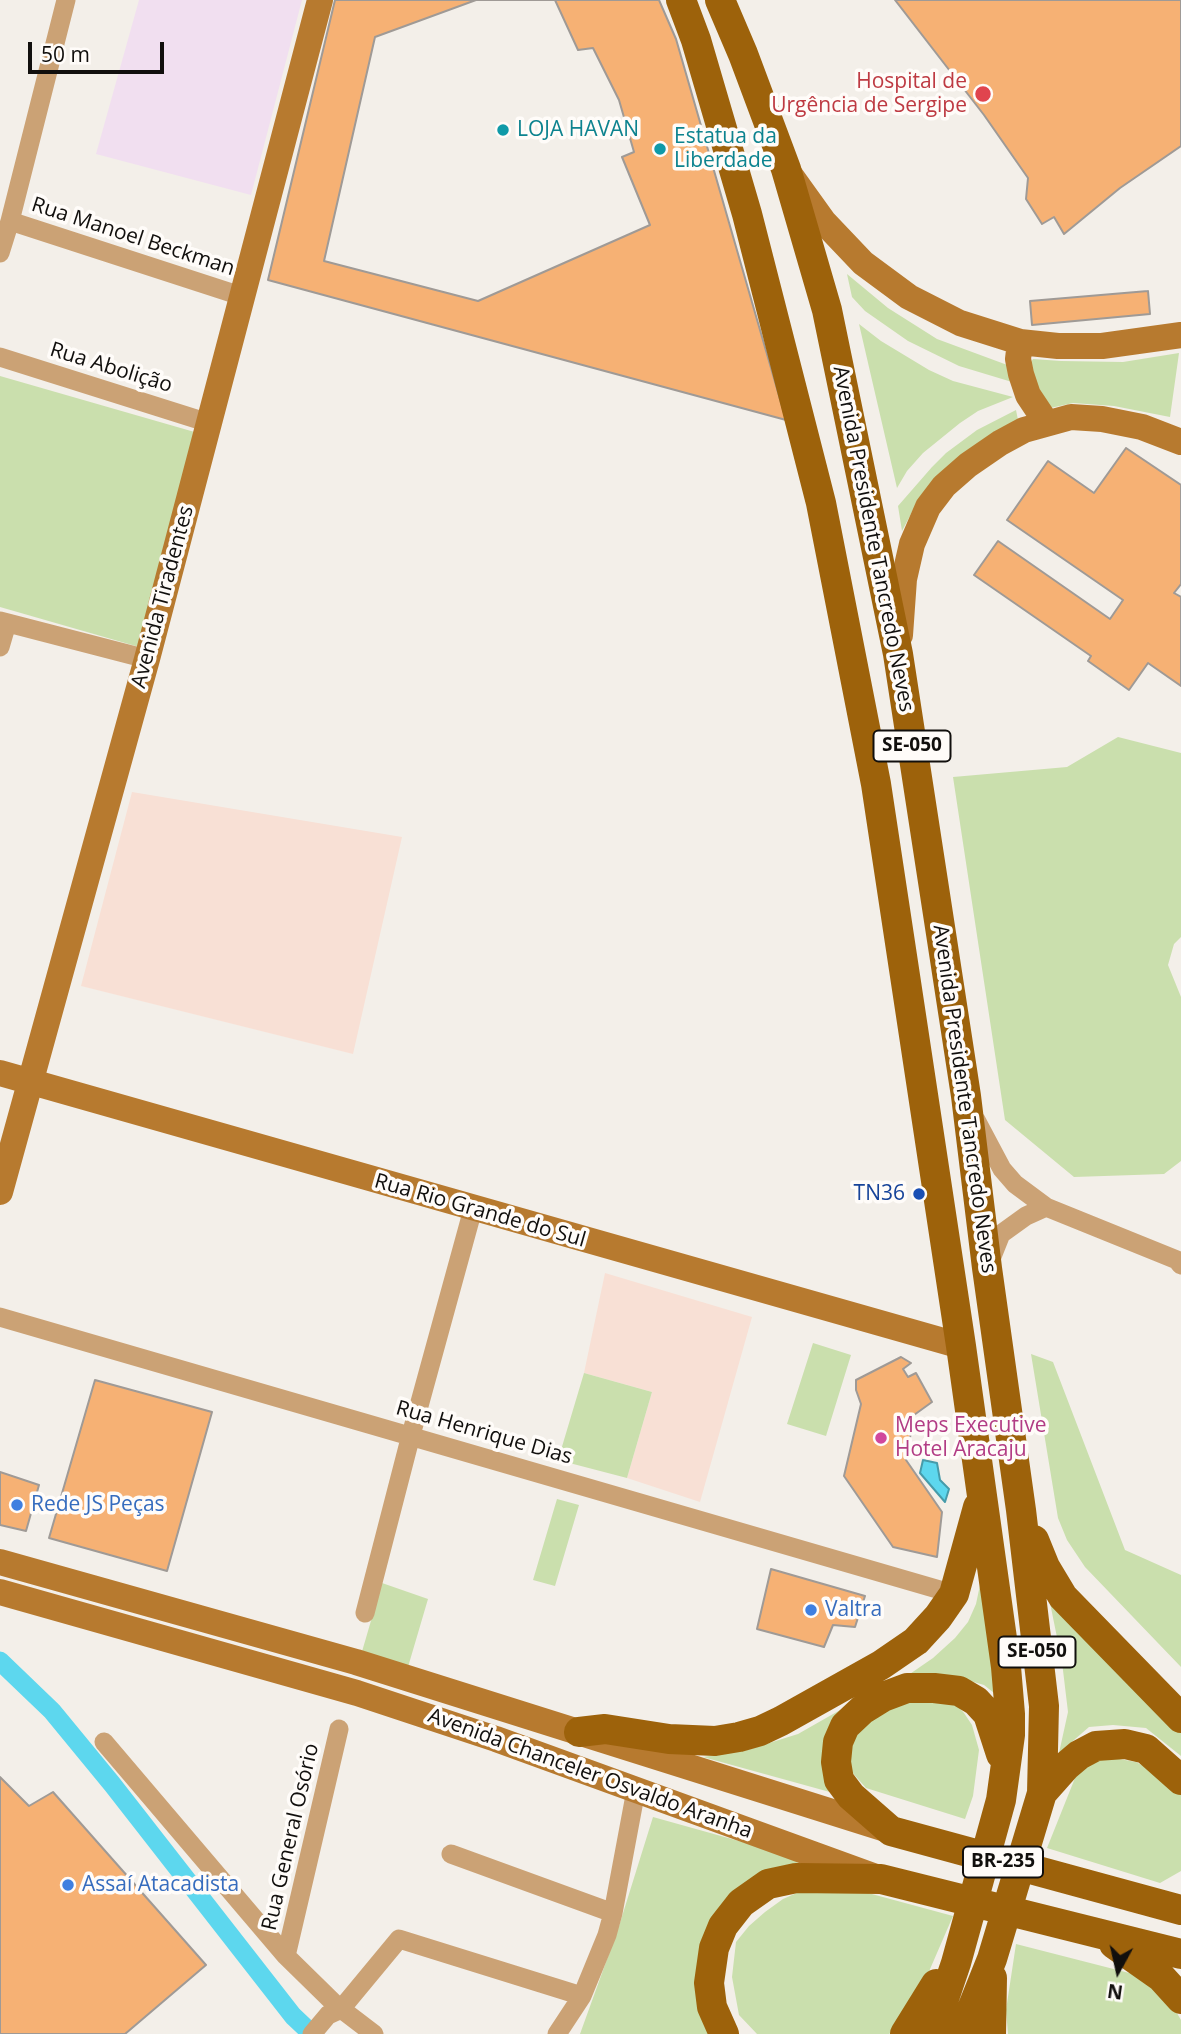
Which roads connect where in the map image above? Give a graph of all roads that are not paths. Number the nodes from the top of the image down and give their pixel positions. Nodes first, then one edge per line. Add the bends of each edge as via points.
1 (66, 0) edge
2 (320, 0) edge
3 (681, 0) edge
4 (720, 0) edge
5 (786, 169) junction
6 (10, 221) junction
7 (0, 253) edge
8 (241, 296) junction
9 (1181, 335) edge
10 (1020, 342) junction
11 (0, 357) edge
12 (1046, 422) junction
13 (209, 423) junction
14 (1181, 442) edge
15 (4, 622) edge
16 (0, 647) edge
17 (898, 654) junction
18 (147, 659) junction
19 (0, 1073) edge
20 (32, 1083) junction
21 (966, 1097) junction
22 (0, 1192) edge
23 (1046, 1207) junction
24 (473, 1209) junction
25 (1181, 1265) edge
26 (987, 1268) junction
27 (0, 1317) edge
28 (961, 1346) junction
29 (411, 1435) junction
30 (981, 1493) junction
31 (1021, 1510) junction
32 (0, 1562) edge
33 (0, 1592) edge
34 (954, 1594) junction
35 (365, 1614) dead end
36 (1181, 1718) edge
37 (340, 1729) dead end
38 (579, 1732) junction
39 (104, 1742) dead end
40 (1006, 1771) junction
41 (1181, 1780) edge
42 (636, 1790) junction
43 (1042, 1793) junction
44 (891, 1831) junction
45 (450, 1854) dead end
46 (881, 1879) junction
47 (1181, 1886) edge
48 (1136, 1898) junction
49 (1181, 1910) edge
50 (613, 1913) junction
51 (1092, 1932) junction
52 (1181, 1954) edge
53 (286, 1956) junction
54 (992, 1959) junction
55 (956, 1963) junction
56 (582, 1996) junction
57 (1181, 1999) edge
58 (335, 2012) junction
59 (312, 2034) edge
60 (374, 2034) edge
61 (557, 2034) edge
62 (724, 2034) edge
63 (905, 2034) edge
64 (932, 2034) edge
65 (962, 2034) edge
66 (990, 2034) edge

1 - 6 street
2 - 8 street, Avenida Tiradentes
3 - 28 main road, Avenida Presidente Tancredo Neves / SE-050 via 747,214 821,503 876,784
4 - 5 main road, Avenida Presidente Tancredo Neves / SE-050
5 - 10 street via 824,222 863,263 909,297 960,323
5 - 17 main road, Avenida Presidente Tancredo Neves / SE-050 via 827,310
6 - 7 street
6 - 8 street, Rua Manoel Beckman
8 - 13 street, Avenida Tiradentes
9 - 10 street via 1102,346
10 - 12 street via 1021,374 1031,401
11 - 13 street, Rua Abolição
12 - 14 street via 1071,417 1102,419 1142,427
12 - 17 street via 1024,430 968,465 928,508 912,544 904,579
13 - 18 street, Avenida Tiradentes
15 - 16 street
15 - 18 street
17 - 21 main road, Avenida Presidente Tancredo Neves / SE-050
18 - 20 street, Avenida Tiradentes
19 - 20 street, Rua Rio Grande do Sul
20 - 22 street, Avenida Tiradentes
20 - 24 street, Rua Rio Grande do Sul
21 - 23 street via 1002,1169 1014,1184
21 - 26 main road, Avenida Presidente Tancredo Neves / SE-050
23 - 25 street via 1177,1259
23 - 26 street via 1001,1234
24 - 28 street, Rua Rio Grande do Sul
24 - 29 street
26 - 31 main road, Avenida Presidente Tancredo Neves / SE-050
27 - 29 street, Rua Henrique Dias
28 - 30 main road, Avenida Presidente Tancredo Neves / SE-050
29 - 34 street, Rua Henrique Dias
29 - 35 street
30 - 34 main road
30 - 40 main road, SE-050 via 1010,1714
31 - 36 main road via 1063,1597
31 - 43 main road, SE-050 via 1044,1706
32 - 38 street, Avenida Chanceler Osvaldo Aranha / BR-235 via 356,1662
33 - 42 street, Avenida Chanceler Osvaldo Aranha / BR-235 via 357,1693
34 - 38 main road via 916,1641 760,1731 715,1741 605,1729
37 - 53 street, Rua General Osório
38 - 44 street, Avenida Chanceler Osvaldo Aranha / BR-235
39 - 53 street
40 - 44 main road via 988,1714 976,1701 959,1692 934,1688 907,1688 883,1697 845,1726 836,1762 839,1780 851,1796
40 - 55 main road, SE-050
41 - 43 main road via 1146,1749 1125,1744 1096,1746 1072,1760
42 - 46 street, Avenida Chanceler Osvaldo Aranha / BR-235
42 - 50 street
43 - 54 main road, SE-050
44 - 48 main road, Avenida Chanceler Osvaldo Aranha / BR-235
45 - 50 street
46 - 51 main road, Avenida Chanceler Osvaldo Aranha / BR-235
46 - 62 main road via 796,1878 768,1884 741,1903 723,1926 714,1948 709,1983 712,2007
47 - 48 main road
48 - 49 main road, Avenida Chanceler Osvaldo Aranha / BR-235
50 - 56 street
51 - 52 main road, Avenida Chanceler Osvaldo Aranha / BR-235
51 - 57 main road via 1126,1951
53 - 58 street
54 - 65 main road
54 - 66 main road
55 - 63 main road via 937,1982
55 - 64 main road
56 - 58 street via 399,1939
56 - 61 street
58 - 59 street
58 - 60 street

